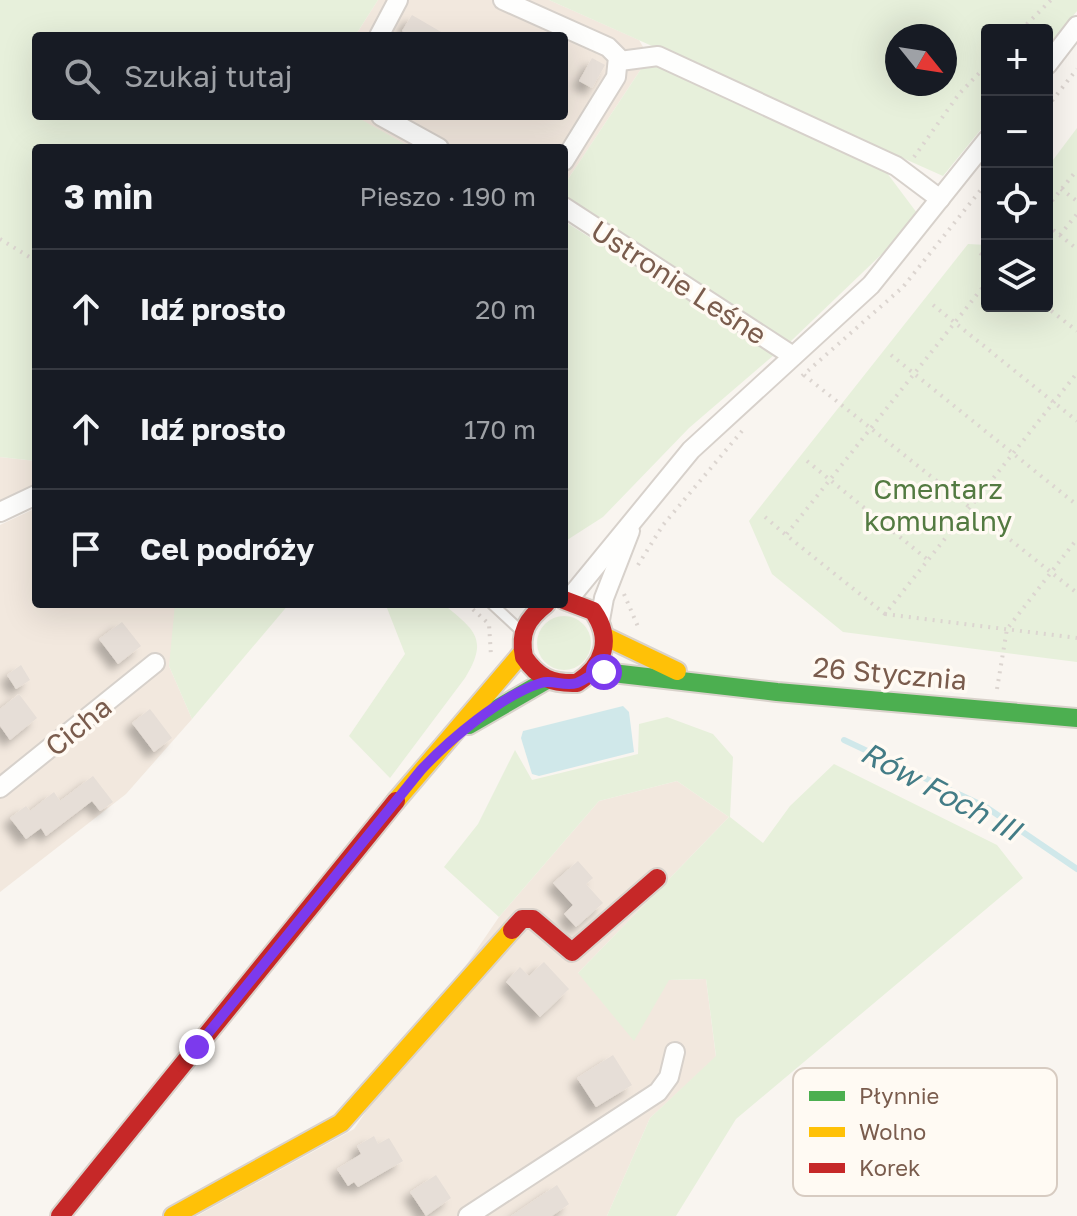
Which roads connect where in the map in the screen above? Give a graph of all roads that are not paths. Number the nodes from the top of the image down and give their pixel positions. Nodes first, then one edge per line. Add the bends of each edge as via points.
1 (398, 0) edge
2 (503, 0) edge
3 (1077, 26) edge
4 (381, 32) edge
5 (1053, 57) edge
6 (620, 61) junction
7 (388, 120) edge
8 (432, 144) edge
9 (981, 148) edge
10 (568, 155) edge
11 (940, 199) junction
12 (568, 210) edge
13 (793, 356) junction
14 (32, 497) edge
15 (0, 512) edge
16 (632, 524) junction
17 (568, 598) edge
18 (568, 601) edge
19 (496, 608) edge
20 (538, 608) edge
21 (603, 629) junction
22 (523, 632) junction
23 (522, 653) junction
24 (155, 663) dead end
25 (595, 671) junction
26 (699, 680) junction
27 (545, 681) junction
28 (1077, 718) edge
29 (459, 731) junction
30 (0, 788) edge
31 (657, 878) dead end
32 (675, 1052) dead end
33 (60, 1216) edge
34 (173, 1216) edge
35 (468, 1216) edge

1 - 4 street
2 - 6 street via 608,47
3 - 5 street
6 - 10 street via 616,77
6 - 11 street via 658,56 904,172
7 - 8 street
9 - 11 street
11 - 13 street via 871,285
12 - 13 street, Ustronie Leśne
13 - 16 street via 691,450
14 - 15 street
16 - 17 street
16 - 21 street via 604,598
18 - 21 street, 26 Stycznia via 586,606
19 - 22 lane
20 - 22 street
21 - 25 street via 605,656
21 - 26 street, 26 Stycznia
22 - 23 street
23 - 27 street
23 - 29 street
24 - 30 street, Cicha
25 - 26 street, 26 Stycznia
25 - 27 street via 577,683
26 - 28 street, 26 Stycznia via 767,691
27 - 29 street
29 - 33 street via 421,770
31 - 34 street via 572,952 538,922 522,919 341,1123
32 - 35 street via 669,1077 658,1092

